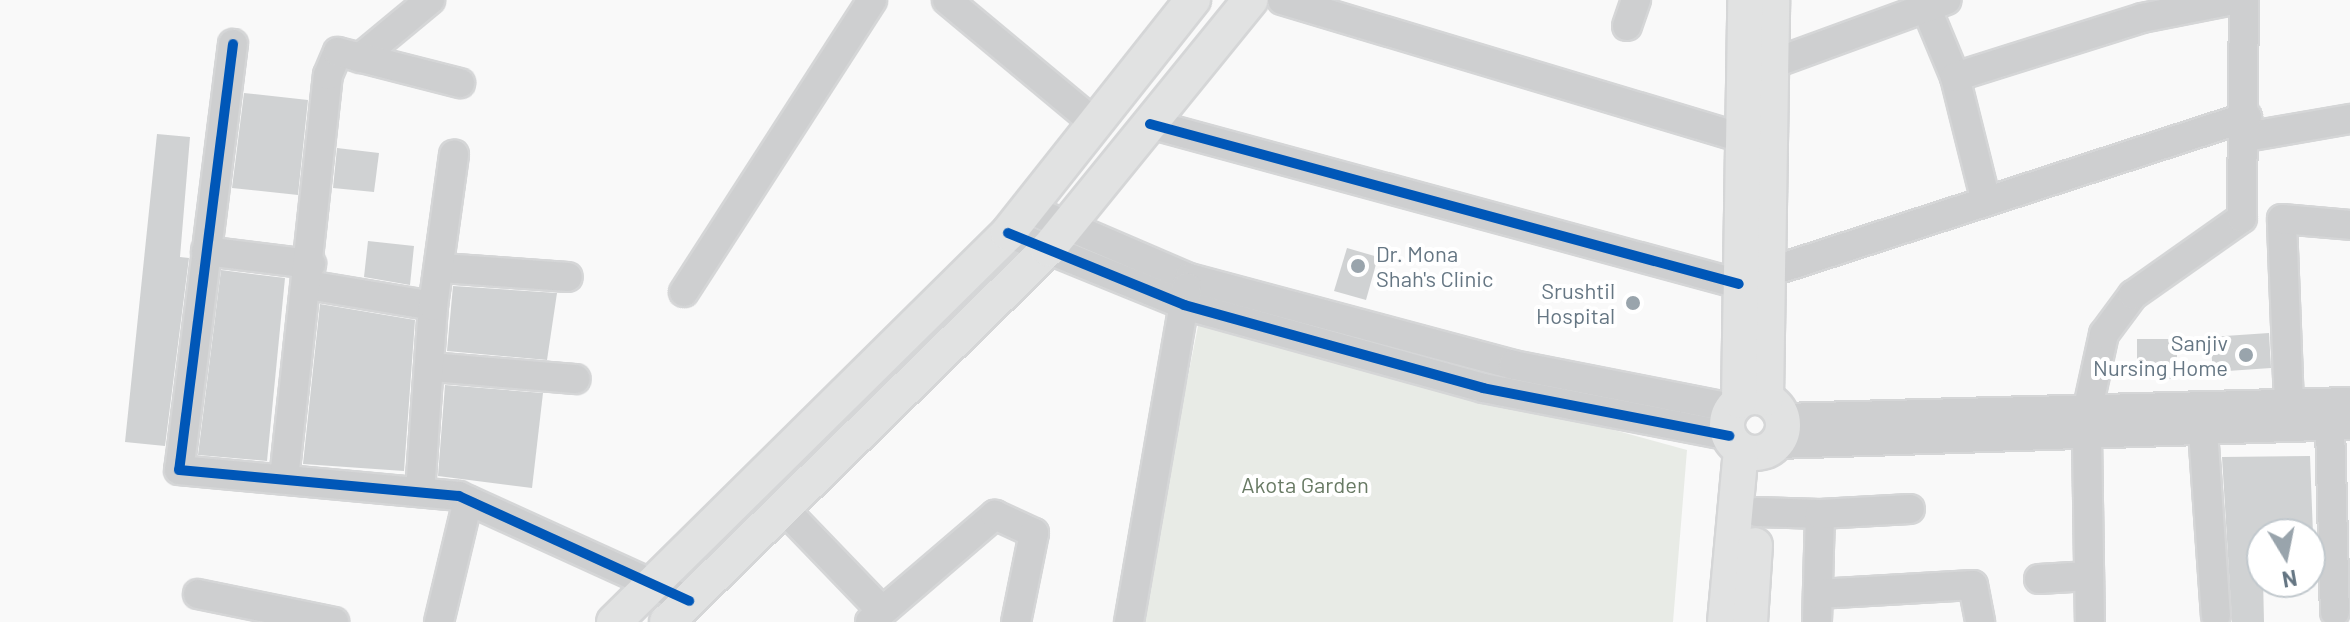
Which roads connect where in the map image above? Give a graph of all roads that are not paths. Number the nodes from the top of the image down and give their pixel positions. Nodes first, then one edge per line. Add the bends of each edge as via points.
1 (430, 0) edge
2 (872, 0) edge
3 (947, 0) edge
4 (1193, 0) edge
5 (1250, 0) edge
6 (1282, 0) edge
7 (1745, 0) edge
8 (1773, 0) edge
9 (2233, 0) edge
10 (2244, 0) edge
11 (1932, 3) edge
12 (2142, 9) edge
13 (233, 44) dead end
14 (360, 58) junction
15 (1769, 65) junction
16 (1955, 77) junction
17 (460, 83) dead end
18 (2350, 119) edge
19 (1096, 124) junction
20 (1150, 124) junction
21 (2246, 127) junction
22 (1740, 137) junction
23 (454, 154) dead end
24 (1986, 201) junction
25 (1017, 220) junction
26 (2350, 225) edge
27 (1058, 238) junction
28 (206, 251) junction
29 (442, 268) junction
30 (310, 274) junction
31 (568, 277) dead end
32 (1751, 279) junction
33 (684, 292) dead end
34 (1186, 292) junction
35 (433, 306) junction
36 (1435, 344) junction
37 (432, 367) junction
38 (1426, 373) junction
39 (576, 379) dead end
40 (2350, 402) edge
41 (2289, 405) junction
42 (2087, 425) junction
43 (1753, 426) junction
44 (2340, 426) edge
45 (2203, 431) junction
46 (284, 479) junction
47 (420, 492) junction
48 (468, 500) junction
49 (783, 508) junction
50 (1910, 509) dead end
51 (1757, 512) junction
52 (1820, 514) junction
53 (2089, 576) junction
54 (2039, 579) dead end
55 (656, 580) junction
56 (198, 594) dead end
57 (1818, 594) junction
58 (678, 612) edge
59 (2335, 612) dead end
60 (2216, 616) dead end
61 (876, 617) edge
62 (334, 622) edge
63 (439, 622) edge
64 (614, 622) edge
65 (1016, 622) edge
66 (1129, 622) edge
67 (1725, 622) edge
68 (1750, 622) edge
69 (1817, 622) edge
70 (1980, 622) edge
71 (2090, 622) edge

1 - 14 street
2 - 33 street
3 - 19 street
4 - 19 main road
5 - 20 main road
6 - 22 street
7 - 22 main road
8 - 15 main road
9 - 12 street
10 - 21 street
11 - 15 street
11 - 16 street
12 - 16 street
13 - 28 street
14 - 17 street
14 - 30 street via 338,52 328,75
15 - 32 main road
16 - 24 street
18 - 21 street
19 - 25 main road
20 - 27 main road
20 - 32 street
21 - 24 street
21 - 42 street via 2242,218 2133,295 2104,334
22 - 32 main road
23 - 29 street
24 - 32 street
25 - 27 street
25 - 55 main road
26 - 41 street via 2282,219
27 - 34 street
27 - 49 main road
28 - 30 street
28 - 46 street via 179,470
29 - 31 street
29 - 35 street
30 - 35 street
30 - 46 street
32 - 43 main road
34 - 36 street
34 - 38 street
34 - 66 street
35 - 37 street
36 - 38 street
36 - 43 street
37 - 39 street
37 - 47 street
38 - 43 street
40 - 41 street
41 - 42 street
42 - 43 street
42 - 45 street
42 - 53 street
43 - 51 main road
43 - 67 main road
44 - 45 street
44 - 59 street
45 - 60 street
46 - 47 street
47 - 48 street
48 - 55 street
48 - 63 street
49 - 58 main road
49 - 61 street
50 - 52 street
51 - 52 street
51 - 68 main road
52 - 57 street
53 - 54 street
53 - 71 street
55 - 58 street
55 - 64 main road
56 - 62 street
57 - 69 street
57 - 70 street via 1973,585
61 - 65 street via 995,515 1034,533

